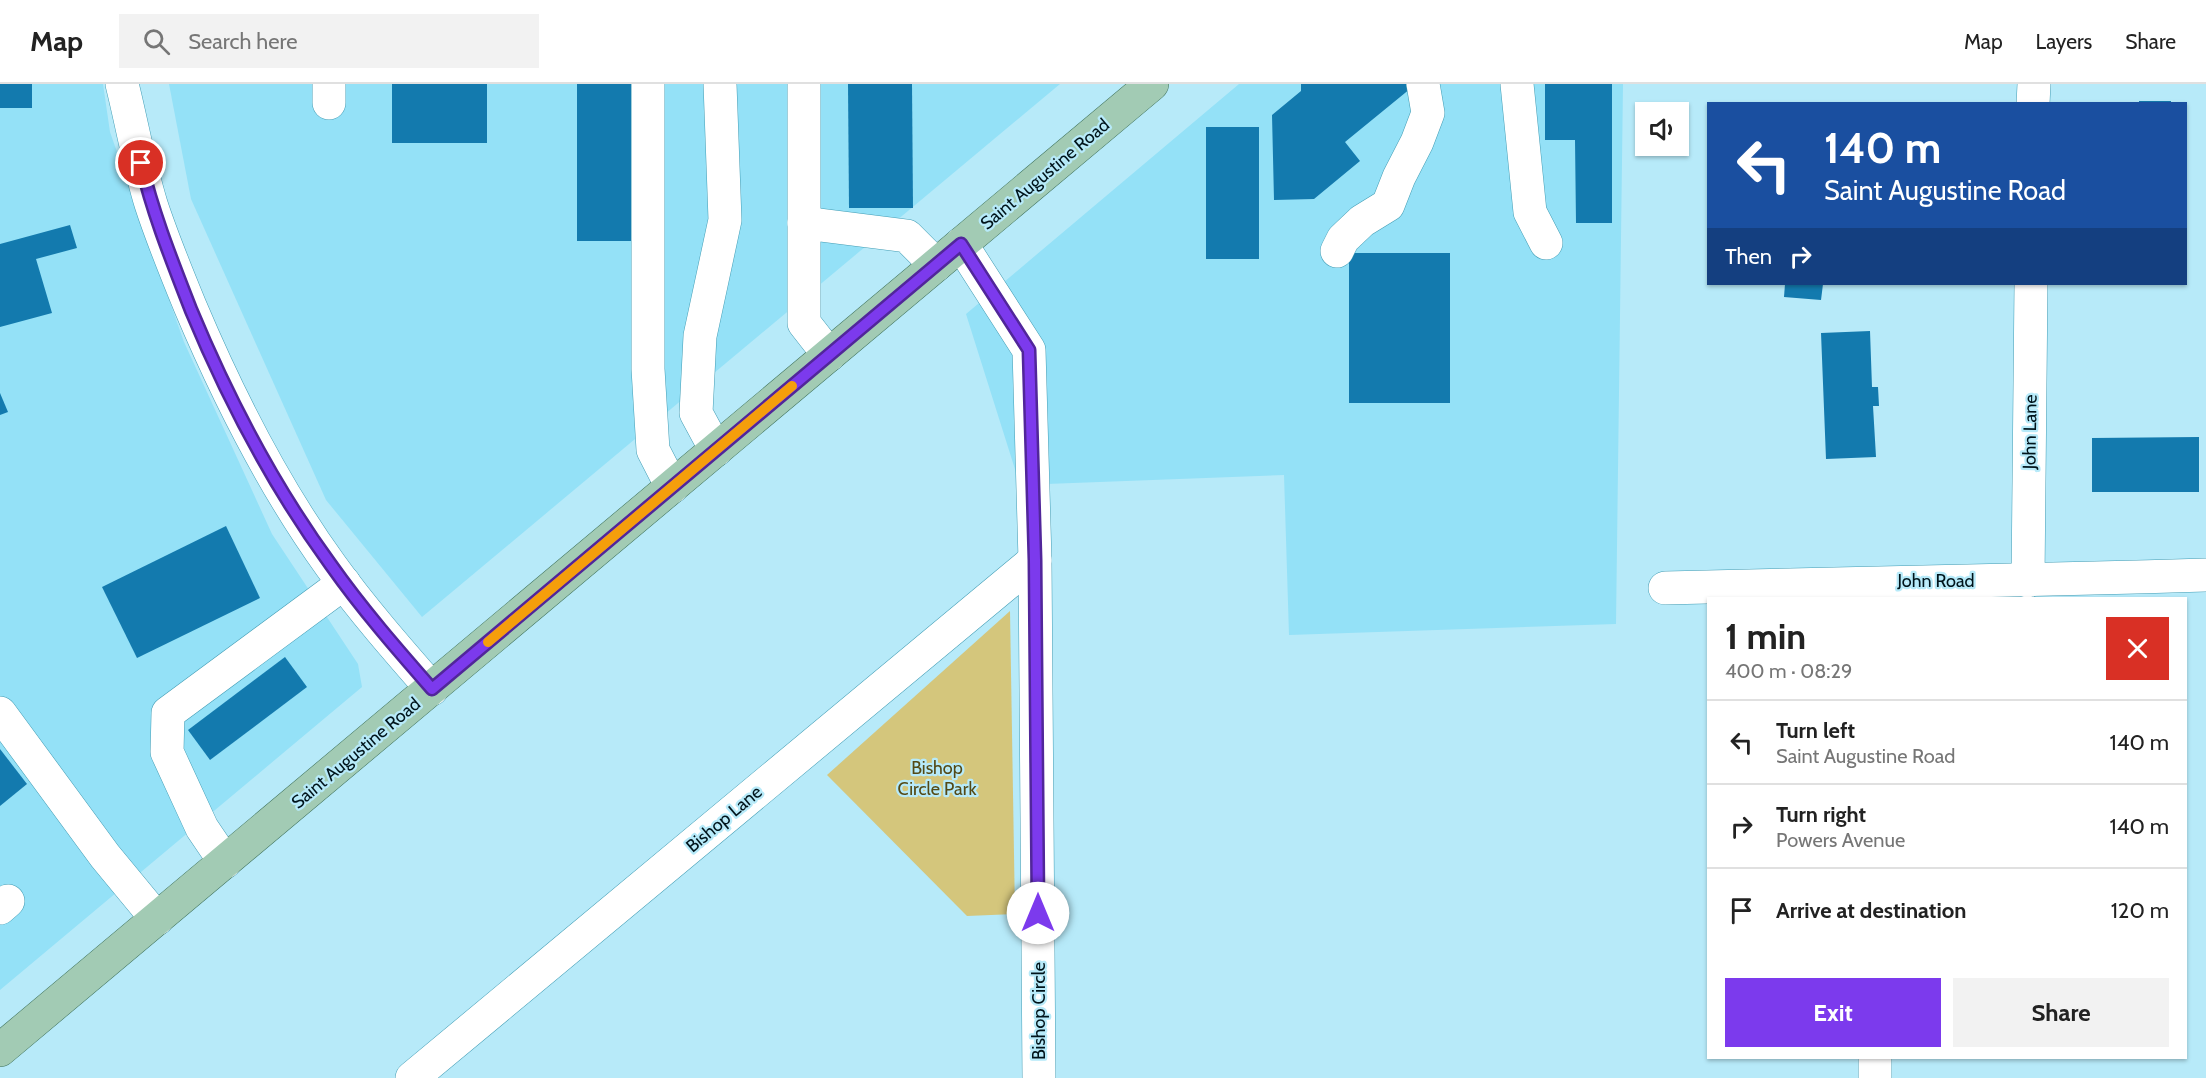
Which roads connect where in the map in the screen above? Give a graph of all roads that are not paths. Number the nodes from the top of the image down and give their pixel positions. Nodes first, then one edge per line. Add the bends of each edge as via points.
1 (122, 84) edge
2 (648, 84) edge
3 (720, 84) edge
4 (804, 84) edge
5 (1152, 84) edge
6 (1423, 84) edge
7 (1517, 84) edge
8 (2034, 84) edge
9 (2033, 102) edge
10 (804, 223) junction
11 (1546, 243) dead end
12 (961, 244) junction
13 (1337, 251) dead end
14 (936, 265) junction
15 (2031, 285) edge
16 (830, 355) junction
17 (716, 450) junction
18 (672, 487) junction
19 (1035, 560) junction
20 (2206, 575) edge
21 (2028, 581) junction
22 (344, 583) junction
23 (1665, 588) dead end
24 (1869, 590) edge
25 (432, 689) junction
26 (0, 713) edge
27 (225, 862) junction
28 (157, 919) junction
29 (2, 1043) edge
30 (1875, 1059) edge
31 (412, 1078) edge
32 (1039, 1078) edge
33 (1875, 1078) edge

1 - 22 street via 151,203 209,351 283,493
2 - 18 street via 651,427 653,450
3 - 17 street via 725,220 700,336 696,413
4 - 10 street
5 - 12 main road, Saint Augustine Road
6 - 13 street via 1428,113 1388,205 1362,221 1343,239
7 - 11 street via 1530,212
8 - 9 street
10 - 14 street via 907,236
10 - 16 street via 804,323
12 - 14 main road, Saint Augustine Road
12 - 19 street, Bishop Circle via 1029,350
14 - 16 main road, Saint Augustine Road
15 - 21 street, John Lane
16 - 17 main road, Saint Augustine Road
17 - 18 main road, Saint Augustine Road
18 - 25 main road, Saint Augustine Road
19 - 31 street, Bishop Lane
19 - 32 street, Bishop Circle
20 - 21 street, John Road
21 - 24 street, John Road
22 - 25 street
22 - 27 street via 168,712 166,752 202,828
23 - 24 street, John Road
25 - 27 main road, Saint Augustine Road
26 - 28 street via 105,856
27 - 28 main road, Saint Augustine Road
28 - 29 main road, Saint Augustine Road
30 - 33 street

